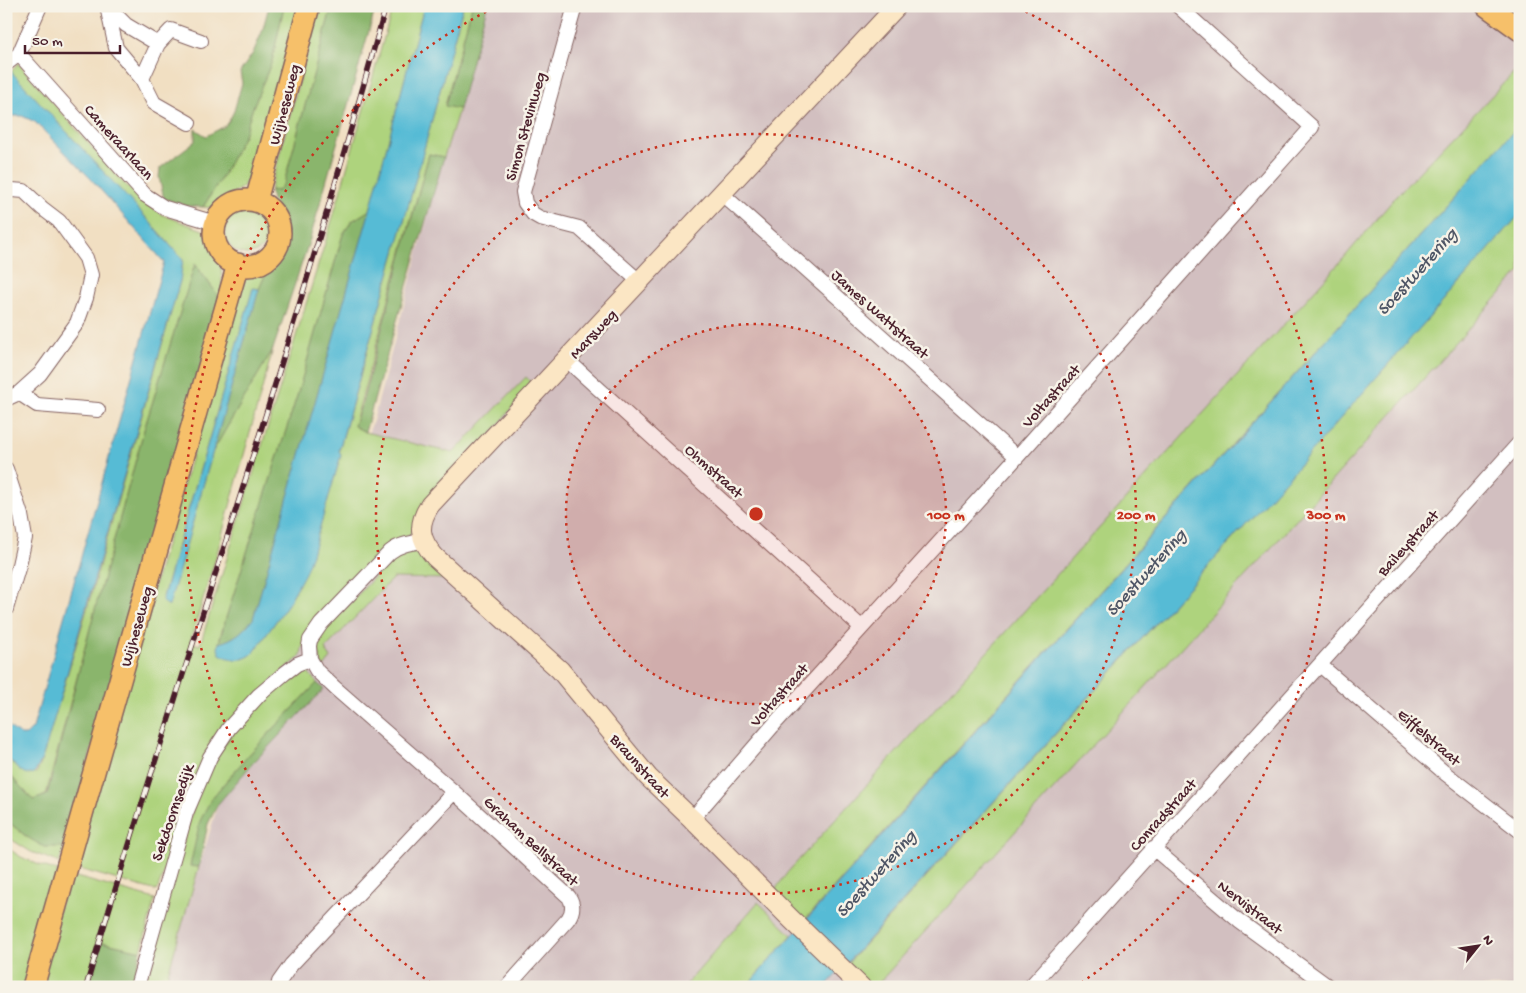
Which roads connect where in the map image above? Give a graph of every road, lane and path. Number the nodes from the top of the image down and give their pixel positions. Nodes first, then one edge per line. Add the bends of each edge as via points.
1 (40, 6) edge
2 (309, 6) edge
3 (575, 6) edge
4 (897, 6) edge
5 (1178, 6) edge
6 (1487, 6) edge
7 (1520, 30) edge
8 (201, 41) dead end
9 (158, 44) junction
10 (11, 60) edge
11 (142, 79) junction
12 (190, 123) dead end
13 (6, 192) edge
14 (722, 194) junction
15 (256, 201) junction
16 (215, 223) junction
17 (238, 264) junction
18 (640, 282) junction
19 (567, 360) junction
20 (12, 396) edge
21 (98, 410) dead end
22 (1520, 442) edge
23 (1017, 457) junction
24 (6, 469) edge
25 (423, 541) junction
26 (6, 609) edge
27 (861, 627) junction
28 (310, 659) junction
29 (1320, 665) junction
30 (454, 792) junction
31 (692, 818) junction
32 (1520, 831) edge
33 (1154, 848) junction
34 (857, 983) edge
35 (33, 987) edge
36 (137, 987) edge
37 (278, 987) edge
38 (507, 987) edge
39 (1030, 987) edge
40 (1329, 987) edge

1 - 10 street
2 - 15 main road, Wijheseweg
3 - 18 street, Simon Stevinweg via 523,192 525,202 540,218 579,228
4 - 14 street, Marsweg
5 - 23 street, Voltastraat via 1312,127
6 - 7 main road
8 - 9 street via 171,30
9 - 11 street
9 - 11 street via 126,25 107,6 116,48
10 - 16 street, Cameraarlaan via 145,195 165,208
11 - 12 street via 154,103
13 - 20 street via 24,192 59,221 86,258 91,275 77,323 40,374
14 - 18 street, Marsweg
14 - 23 street, James Wattstraat
15 - 16 main road via 236,202 227,207
15 - 17 main road via 267,206 279,225 276,248 260,263
16 - 17 main road via 218,249
17 - 35 main road, Wijheseweg
18 - 19 street, Marsweg
19 - 25 street, Marsweg via 430,505 421,525
19 - 27 street, Ohmstraat
20 - 21 street via 37,405
22 - 29 street, Baileystraat
23 - 27 street, Voltastraat
24 - 26 street via 25,538
25 - 28 street via 405,544 390,552 315,631 309,646
25 - 31 street, Braunstraat via 435,557 560,670 648,777
27 - 31 street, Voltastraat
28 - 30 street, Graham Bellstraat via 317,671
28 - 36 street, Sekdoornsedijk via 297,664 259,695 229,728 210,757 186,813
29 - 32 street, Eiffelstraat via 1446,774
29 - 33 street, Conradstraat
30 - 37 street via 291,965
30 - 38 street, Graham Bellstraat via 571,901 568,919
31 - 34 street, Braunstraat
33 - 39 street, Conradstraat
33 - 40 street, Nervistraat via 1239,920

